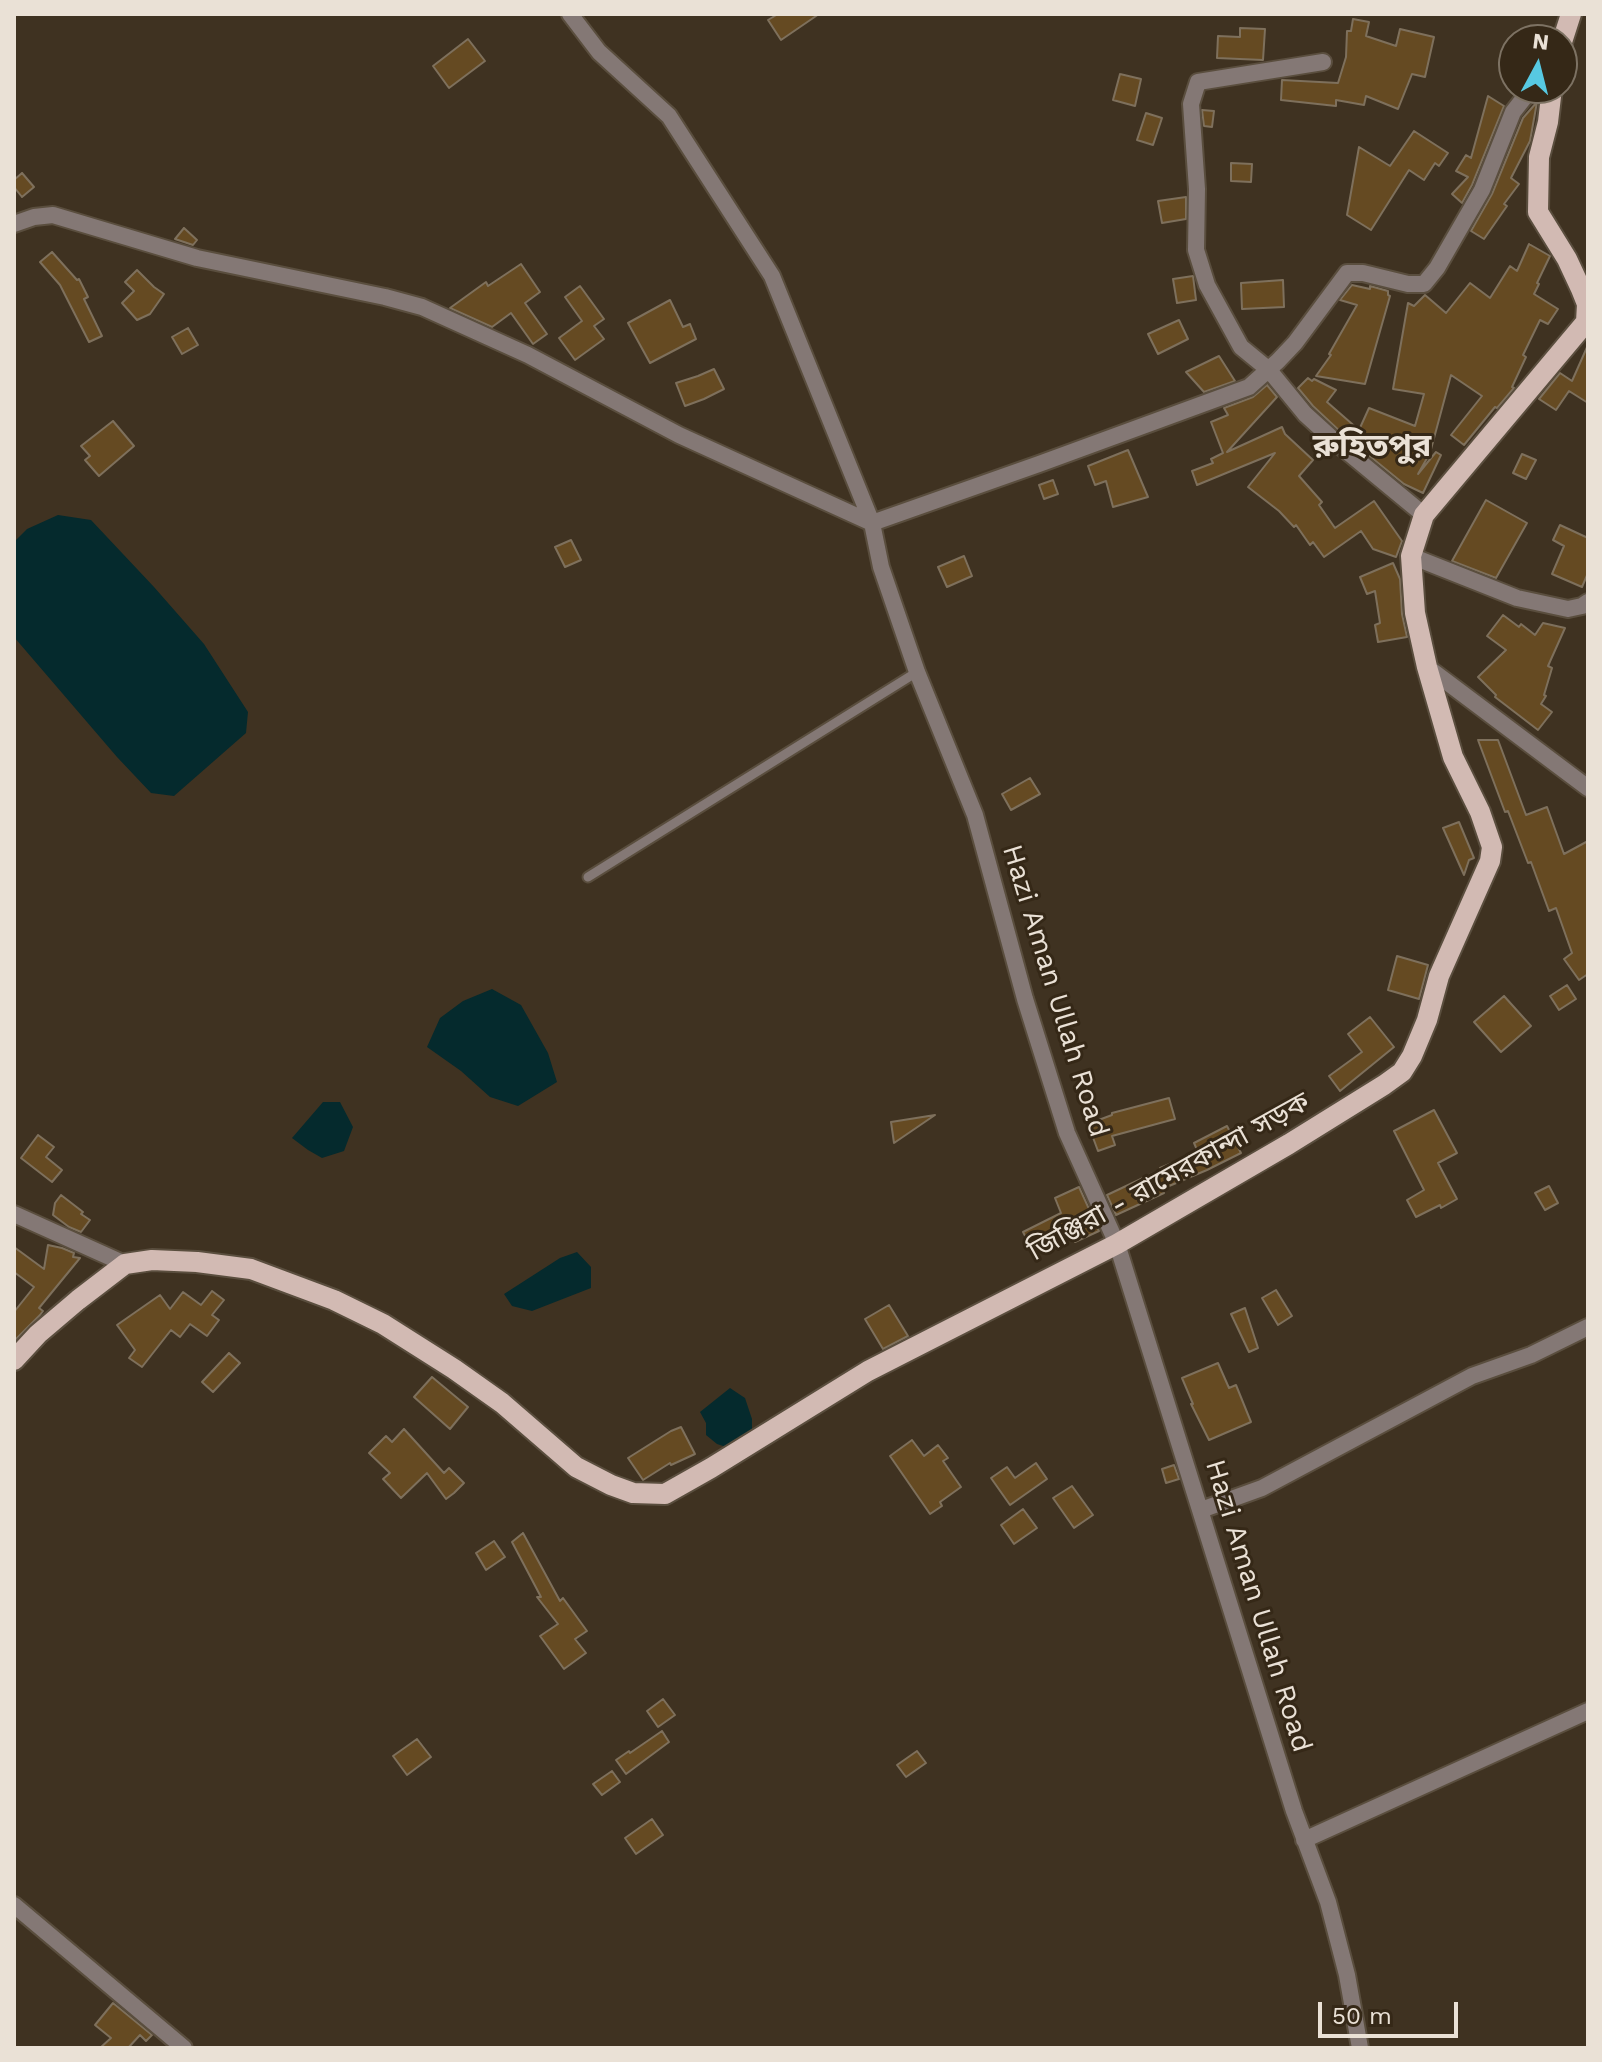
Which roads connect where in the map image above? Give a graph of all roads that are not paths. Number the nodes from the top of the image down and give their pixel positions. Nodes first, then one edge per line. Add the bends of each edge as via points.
1 (570, 14) edge
2 (1323, 62) dead end
3 (1519, 104) edge
4 (1550, 104) edge
5 (14, 224) edge
6 (1269, 370) junction
7 (1424, 515) junction
8 (872, 523) junction
9 (1411, 556) junction
10 (1588, 602) edge
11 (1427, 667) junction
12 (917, 672) junction
13 (1588, 788) edge
14 (588, 877) dead end
15 (14, 1214) edge
16 (1117, 1244) junction
17 (125, 1264) junction
18 (1588, 1327) edge
19 (14, 1360) edge
20 (1201, 1510) junction
21 (1588, 1711) edge
22 (1304, 1840) junction
23 (14, 1905) edge
24 (184, 2048) edge
25 (1360, 2048) edge

1 - 8 street, Hazi Aman Ullah Road via 599,52 669,116 772,276
2 - 6 street via 1198,82 1191,104 1196,250 1207,285 1241,347
3 - 6 street via 1482,190 1424,284 1347,273
4 - 7 main road, জিঞ্জিরা - রামেরকান্দা সড়ক via 1539,157 1538,212 1581,289 1586,322
5 - 8 street via 53,215 197,258 422,307 528,355 679,435
6 - 7 street via 1305,414
6 - 8 street via 1249,387
7 - 9 main road, জিঞ্জিরা - রামেরকান্দা সড়ক
8 - 12 street, Hazi Aman Ullah Road via 881,567
9 - 10 street via 1517,598 1568,609
9 - 11 main road, জিঞ্জিরা - রামেরকান্দা সড়ক via 1415,613
11 - 13 street
11 - 16 main road, জিঞ্জিরা - রামেরকান্দা সড়ক via 1453,757 1492,847 1412,1056 1384,1085
12 - 14 lane
12 - 16 street, Hazi Aman Ullah Road via 975,815 1067,1133
15 - 17 street
16 - 17 main road, জিঞ্জিরা - রামেরকান্দা সড়ক via 868,1371 665,1494 633,1493 576,1467 454,1369 334,1300 251,1269 152,1260
16 - 20 street, Hazi Aman Ullah Road
17 - 19 main road
18 - 20 street via 1472,1376 1262,1488
20 - 22 street, Hazi Aman Ullah Road
21 - 22 street
22 - 25 street, Hazi Aman Ullah Road via 1328,1902
23 - 24 street

